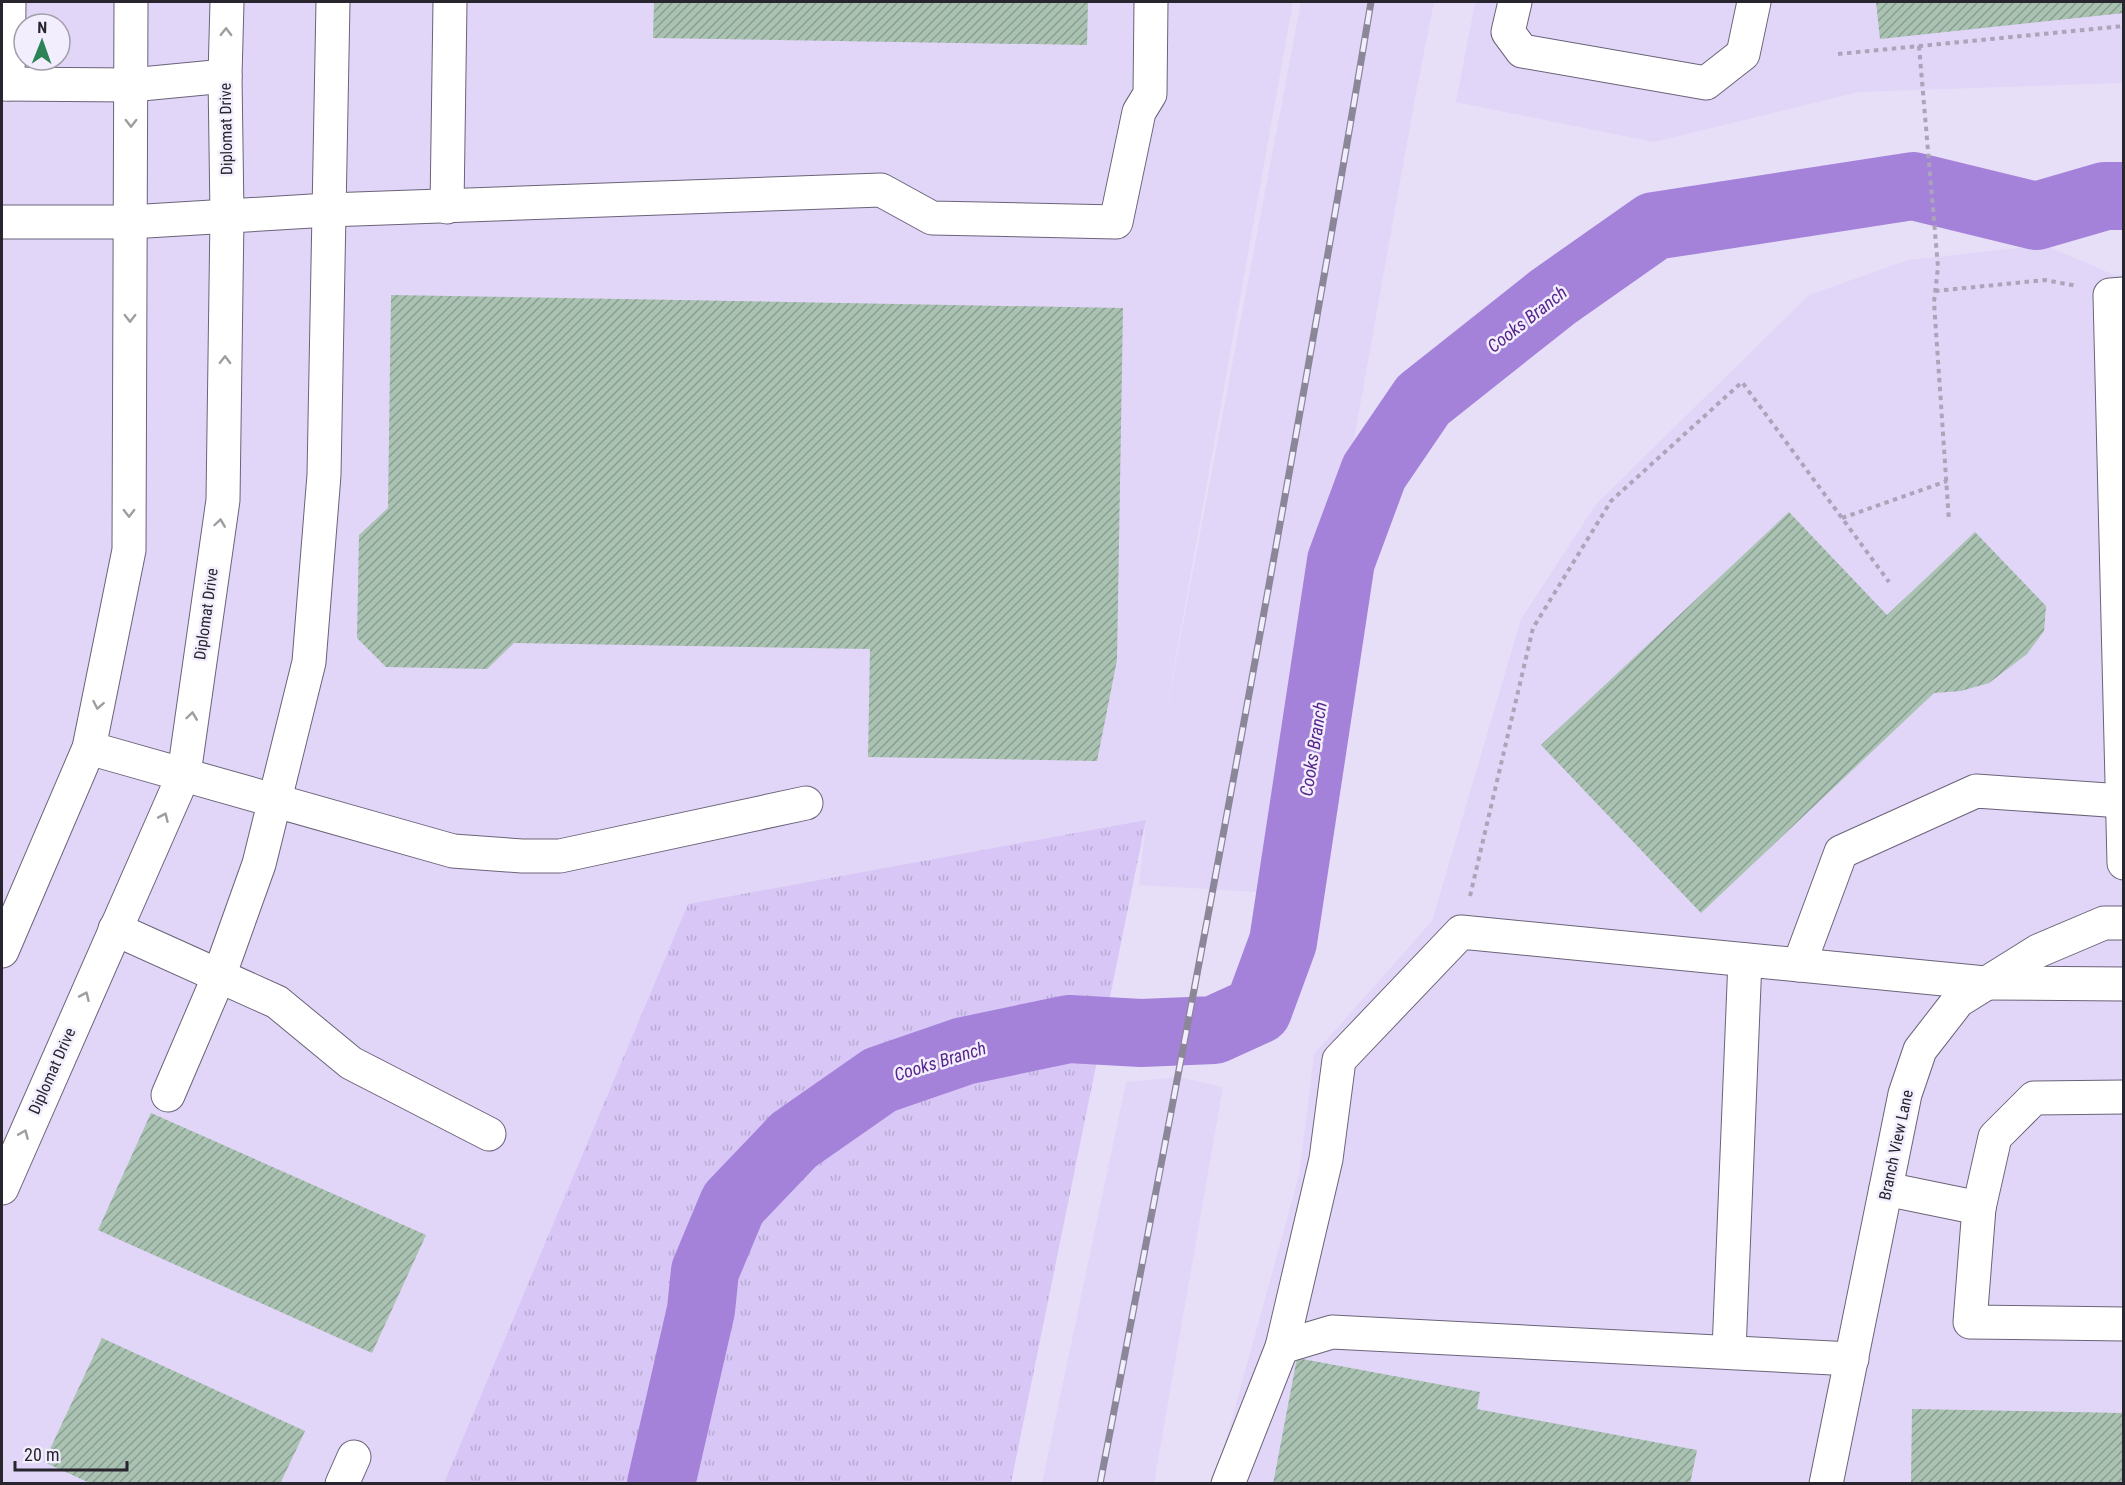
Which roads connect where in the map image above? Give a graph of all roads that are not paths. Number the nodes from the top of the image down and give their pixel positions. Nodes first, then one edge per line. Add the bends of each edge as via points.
1 (9, 2) edge
2 (131, 2) edge
3 (227, 2) edge
4 (333, 2) edge
5 (450, 2) edge
6 (1151, 2) edge
7 (1515, 2) edge
8 (1754, 2) edge
9 (225, 76) junction
10 (5, 84) edge
11 (131, 85) junction
12 (447, 207) junction
13 (328, 210) junction
14 (227, 216) junction
15 (2, 222) edge
16 (130, 222) junction
17 (2117, 295) edge
18 (2121, 650) edge
19 (89, 748) junction
20 (184, 774) junction
21 (274, 800) junction
22 (2122, 801) junction
23 (806, 803) dead end
24 (2124, 863) edge
25 (2124, 923) edge
26 (115, 929) junction
27 (2, 951) edge
28 (1745, 960) junction
29 (1799, 965) junction
30 (219, 976) junction
31 (1985, 983) junction
32 (2124, 984) edge
33 (168, 1095) dead end
34 (2124, 1097) edge
35 (489, 1134) dead end
36 (2, 1188) edge
37 (1886, 1189) junction
38 (1979, 1208) junction
39 (2124, 1324) edge
40 (1282, 1347) junction
41 (1729, 1351) junction
42 (1851, 1359) junction
43 (1228, 1484) edge
44 (1826, 1484) edge

1 - 10 street
2 - 11 street
9 -> 3 street, Diplomat Drive
4 - 13 street
5 - 12 street
6 - 12 street via 1150,94 1139,112 1116,222 932,218 881,190
7 - 8 street via 1508,32 1522,51 1706,83 1743,54
9 - 11 street
9 - 14 street, Diplomat Drive
10 - 11 street
11 -> 16 street
12 - 13 street
13 - 14 street
13 - 21 street via 324,475 309,662
14 - 16 street
20 -> 14 street, Diplomat Drive via 223,500
15 - 16 street
16 -> 19 street via 129,550
17 - 18 street
18 - 22 street
19 - 20 street
19 - 27 street
20 - 21 street
26 -> 20 street, Diplomat Drive
21 - 23 street via 453,851 522,856 560,856
21 - 30 street via 259,864
22 - 24 street
22 - 29 street via 1976,791 1841,852
25 - 31 street, Branch View Lane via 2104,923 2038,951
26 - 30 street
36 -> 26 street, Diplomat Drive
28 - 29 street
28 - 40 street via 1461,932 1339,1060 1326,1159
28 - 41 street
29 - 31 street
30 - 33 street
30 - 35 street via 277,1002 351,1063
31 - 32 street
31 - 37 street, Branch View Lane via 1958,1000 1920,1050 1905,1094
34 - 38 street via 2034,1098 1995,1137
37 - 38 street
37 - 42 street, Branch View Lane
38 - 39 street via 1970,1322
40 - 41 street via 1332,1332
40 - 43 street
41 - 42 street
42 - 44 street, Branch View Lane

